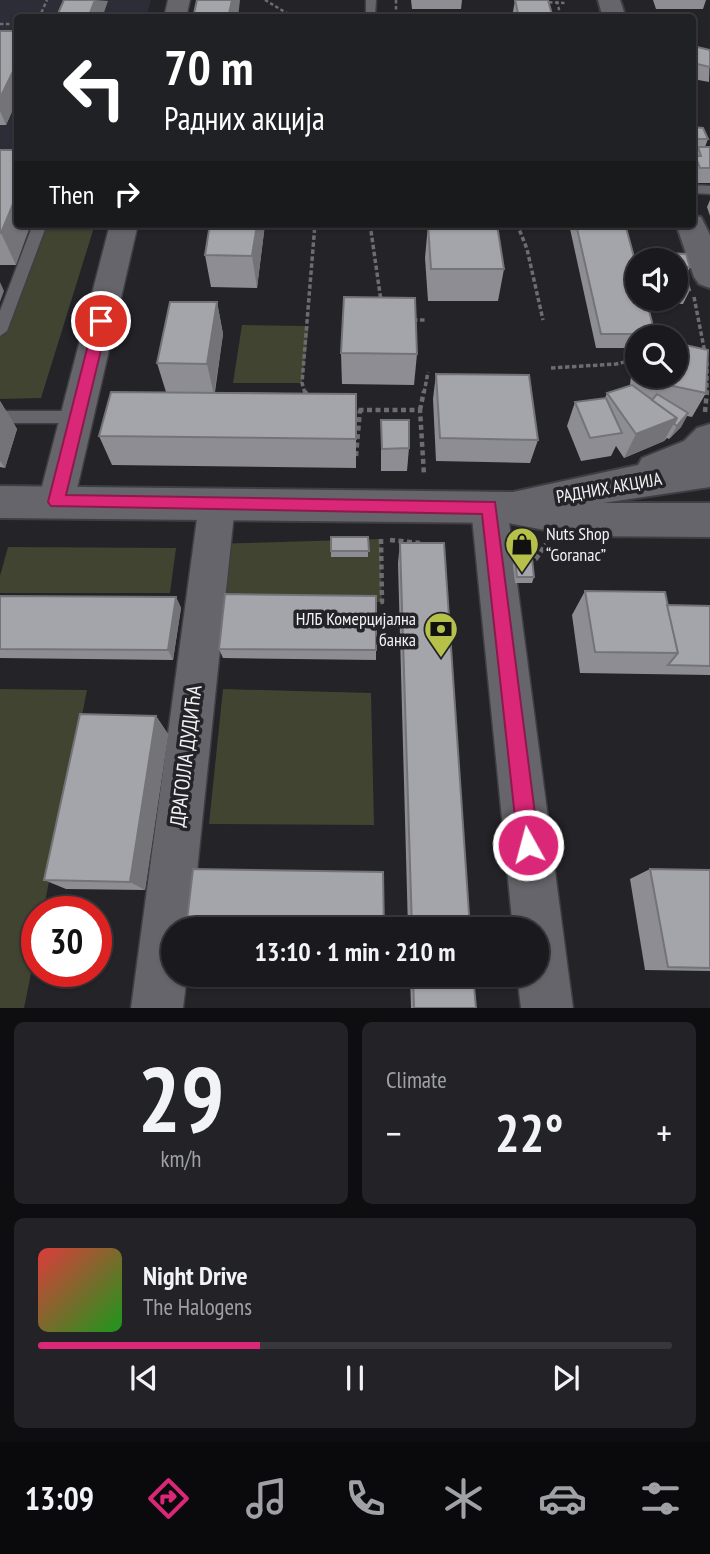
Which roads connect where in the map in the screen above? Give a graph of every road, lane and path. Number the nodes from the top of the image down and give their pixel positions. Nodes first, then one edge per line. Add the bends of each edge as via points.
1 (265, 0) edge
2 (371, 0) edge
3 (557, 1) edge
4 (542, 2) edge
5 (567, 3) dead end
6 (371, 13) dead end
7 (288, 14) edge
8 (39, 228) edge
9 (123, 228) edge
10 (315, 228) edge
11 (371, 228) edge
12 (519, 228) edge
13 (692, 228) edge
14 (705, 276) edge
15 (383, 309) edge
16 (407, 320) edge
17 (426, 320) dead end
18 (543, 320) dead end
19 (0, 331) edge
20 (625, 362) edge
21 (551, 368) dead end
22 (428, 372) dead end
23 (308, 400) edge
24 (348, 410) edge
25 (360, 410) junction
26 (419, 410) junction
27 (0, 417) edge
28 (77, 417) junction
29 (708, 425) edge
30 (355, 467) edge
31 (710, 472) edge
32 (622, 483) junction
33 (424, 490) junction
34 (0, 502) edge
35 (56, 502) junction
36 (217, 504) junction
37 (499, 507) junction
38 (710, 520) edge
39 (369, 602) edge
40 (157, 1008) edge
41 (547, 1008) edge

1 - 7 path
2 - 6 lane
3 - 4 path
3 - 5 path
8 - 19 lane
9 - 28 street
10 - 23 path via 302,383
11 - 15 path
12 - 18 path
13 - 14 main road
14 - 29 path
16 - 17 path
20 - 21 path
22 - 26 path
24 - 25 path
25 - 26 path
25 - 30 path
26 - 33 path
27 - 28 lane
28 - 35 street
29 - 32 main road via 697,451
31 - 32 main road, РАДНИХ АКЦИЈА
32 - 37 main road, РАДНИХ АКЦИЈА
33 - 36 main road, РАДНИХ АКЦИЈА
33 - 37 main road, РАДНИХ АКЦИЈА
33 - 39 path via 424,543 380,539 382,603
34 - 35 main road, РАДНИХ АКЦИЈА
35 - 36 main road, РАДНИХ АКЦИЈА
36 - 40 street, ДРАГОЈЛА ДУДИЋА
37 - 38 main road, РАДНИХ АКЦИЈА via 576,519
37 - 41 street

